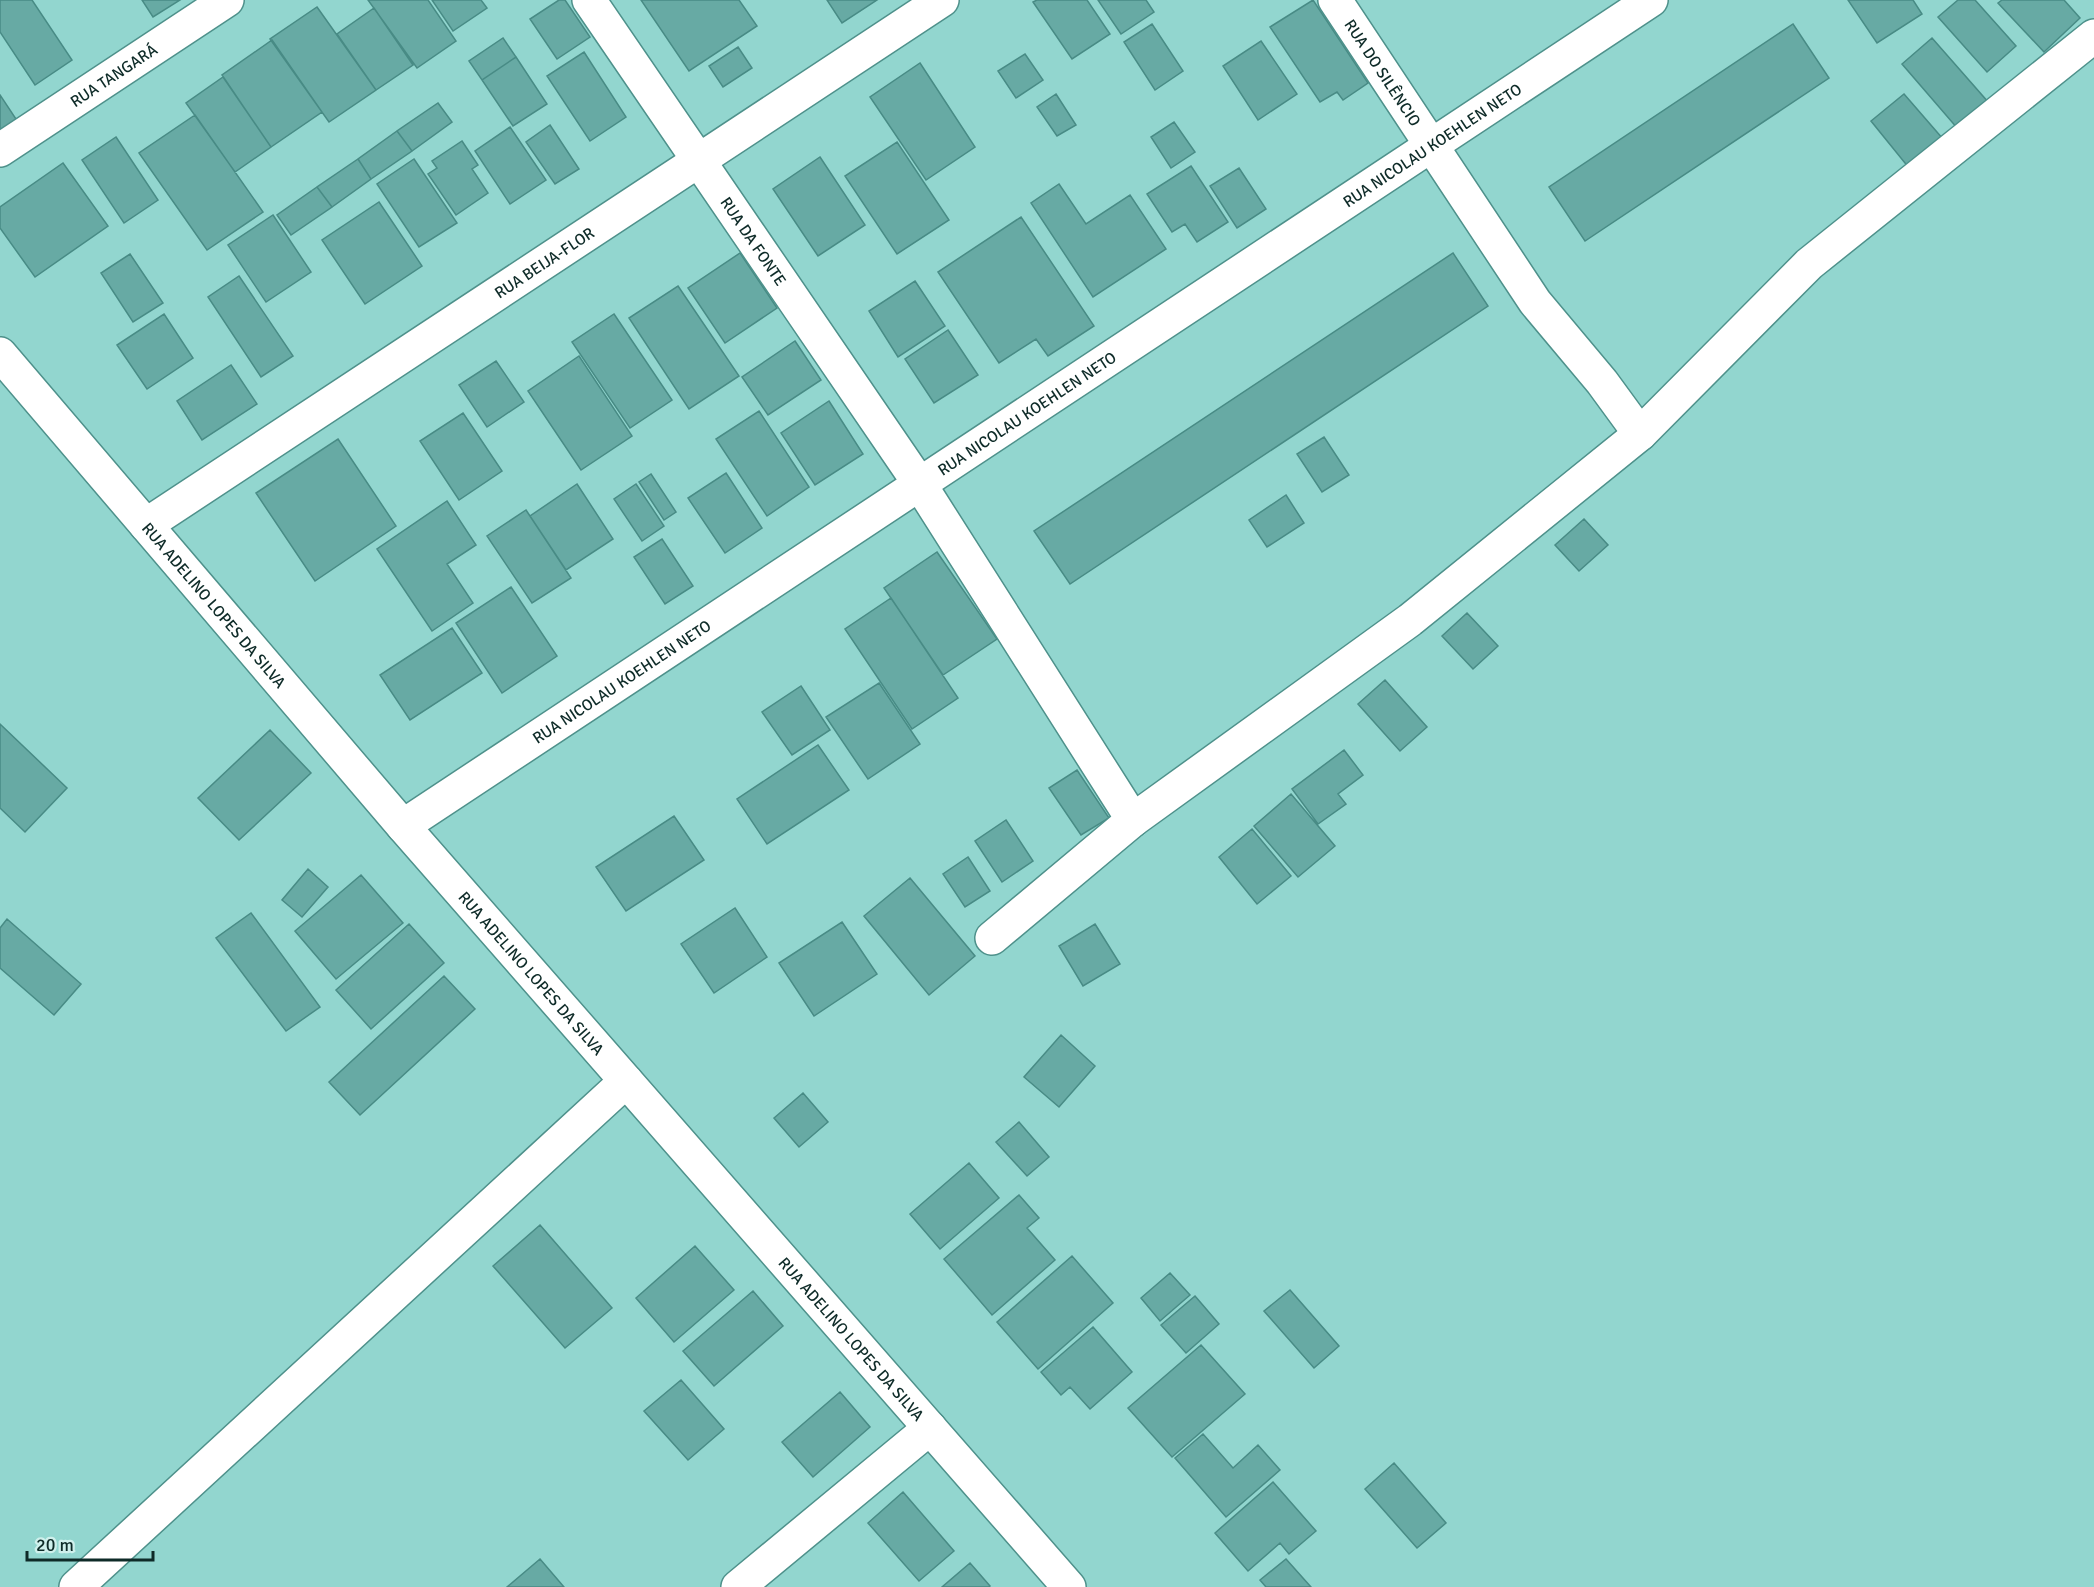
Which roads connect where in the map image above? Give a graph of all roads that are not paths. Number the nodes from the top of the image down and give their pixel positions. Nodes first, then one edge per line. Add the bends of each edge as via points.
1 (227, 0) edge
2 (589, 0) edge
3 (942, 0) edge
4 (1335, 0) edge
5 (1651, 0) edge
6 (2094, 36) edge
7 (1430, 146) junction
8 (0, 150) edge
9 (699, 161) junction
10 (0, 354) edge
11 (1640, 434) junction
12 (919, 483) junction
13 (146, 525) junction
14 (1133, 820) junction
15 (403, 826) junction
16 (992, 938) dead end
17 (626, 1081) junction
18 (930, 1428) junction
19 (76, 1587) edge
20 (738, 1587) edge
21 (1069, 1587) edge

1 - 8 street, RUA TANGARÁ
2 - 9 street, RUA DA FONTE
3 - 9 street, RUA BEIJA-FLOR
4 - 7 street, RUA DO SILÊNCIO
5 - 7 street, RUA NICOLAU KOEHLEN NETO
6 - 11 street via 1809,264
7 - 11 street, RUA DO SILÊNCIO via 1535,302
7 - 12 street, RUA NICOLAU KOEHLEN NETO
9 - 12 street, RUA DA FONTE
9 - 13 street, RUA BEIJA-FLOR
10 - 13 street, RUA ADELINO LOPES DA SILVA
11 - 14 street via 1410,620
12 - 14 street, RUA DA FONTE
12 - 15 street, RUA NICOLAU KOEHLEN NETO
13 - 15 street, RUA ADELINO LOPES DA SILVA
14 - 16 street
15 - 17 street, RUA ADELINO LOPES DA SILVA
17 - 18 street, RUA ADELINO LOPES DA SILVA
17 - 19 street
18 - 20 street
18 - 21 street, RUA ADELINO LOPES DA SILVA

